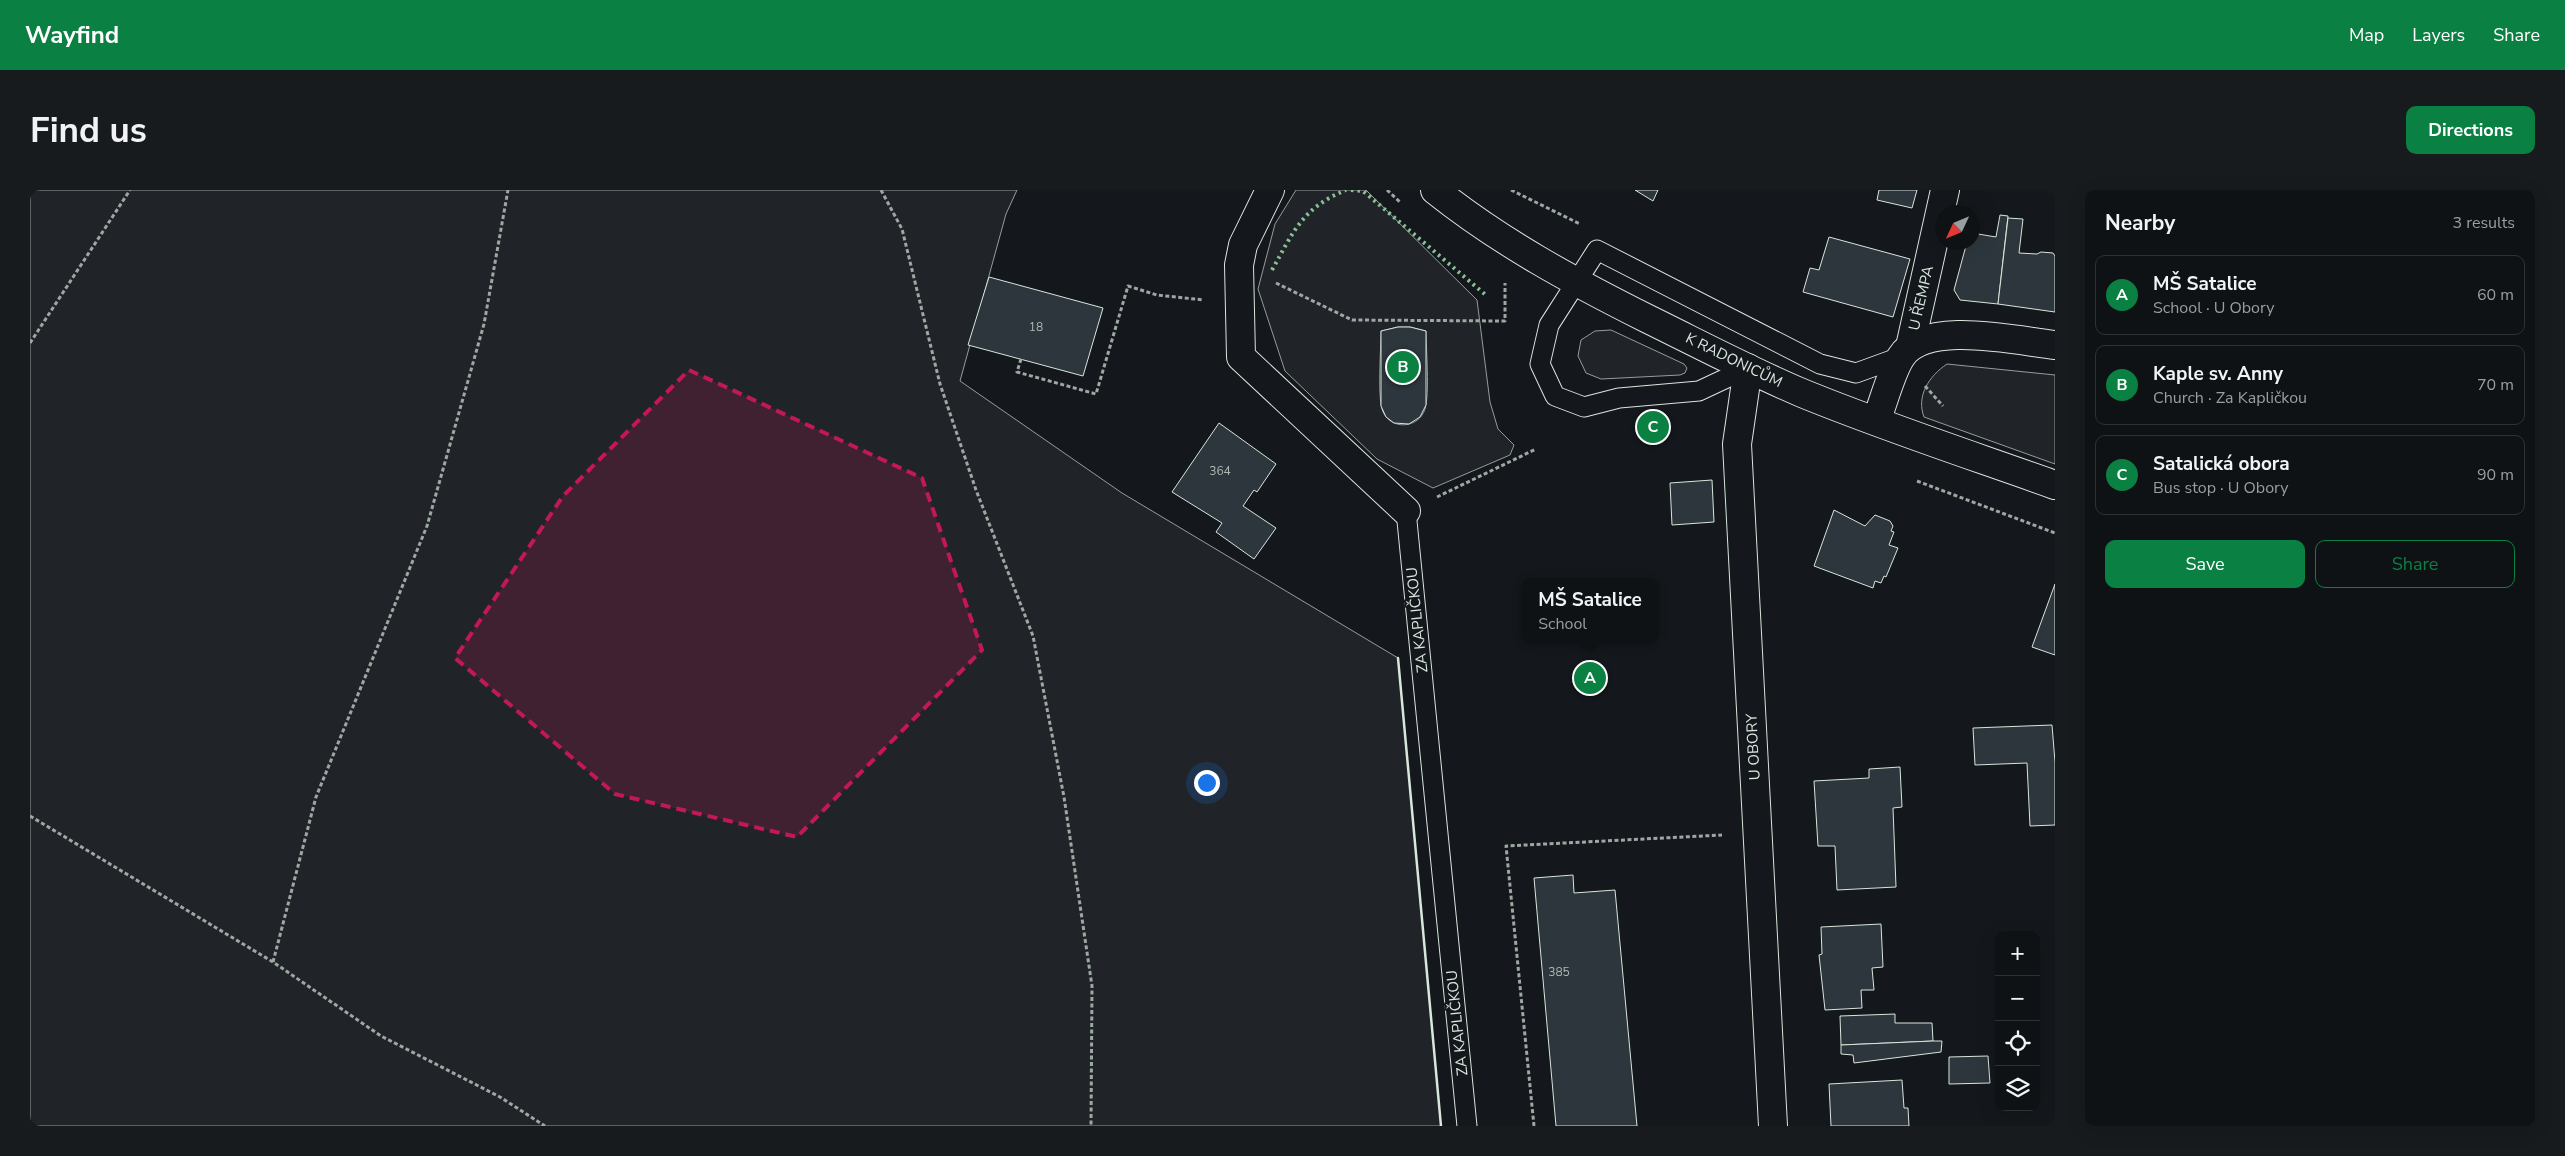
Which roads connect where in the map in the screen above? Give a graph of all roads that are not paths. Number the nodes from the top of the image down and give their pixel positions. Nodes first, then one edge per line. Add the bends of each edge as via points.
1 (1270, 190) edge
2 (1435, 190) edge
3 (1945, 190) edge
4 (1577, 283) junction
5 (2055, 345) edge
6 (1905, 352) junction
7 (1748, 368) junction
8 (1876, 422) junction
9 (2055, 485) edge
10 (1406, 511) joint
11 (1466, 1126) edge
12 (1773, 1126) edge

1 - 10 street via 1244,246 1239,265 1241,357
2 - 4 street, K RADONICŮM via 1494,233
3 - 6 street, U ŘEMPA
4 - 6 lane via 1597,250 1820,364 1856,373
4 - 7 street, K RADONICŮM
4 - 7 lane via 1549,325 1540,364 1555,396 1584,407 1619,398 1699,391
5 - 6 street, U ŘEMPA via 1962,335 1937,336
6 - 8 street, U ŘEMPA
7 - 8 street, K RADONICŮM
7 - 12 street, U OBORY via 1737,444
8 - 9 street, K RADONICŮM
10 - 11 lane, ZA KAPLIČKOU

